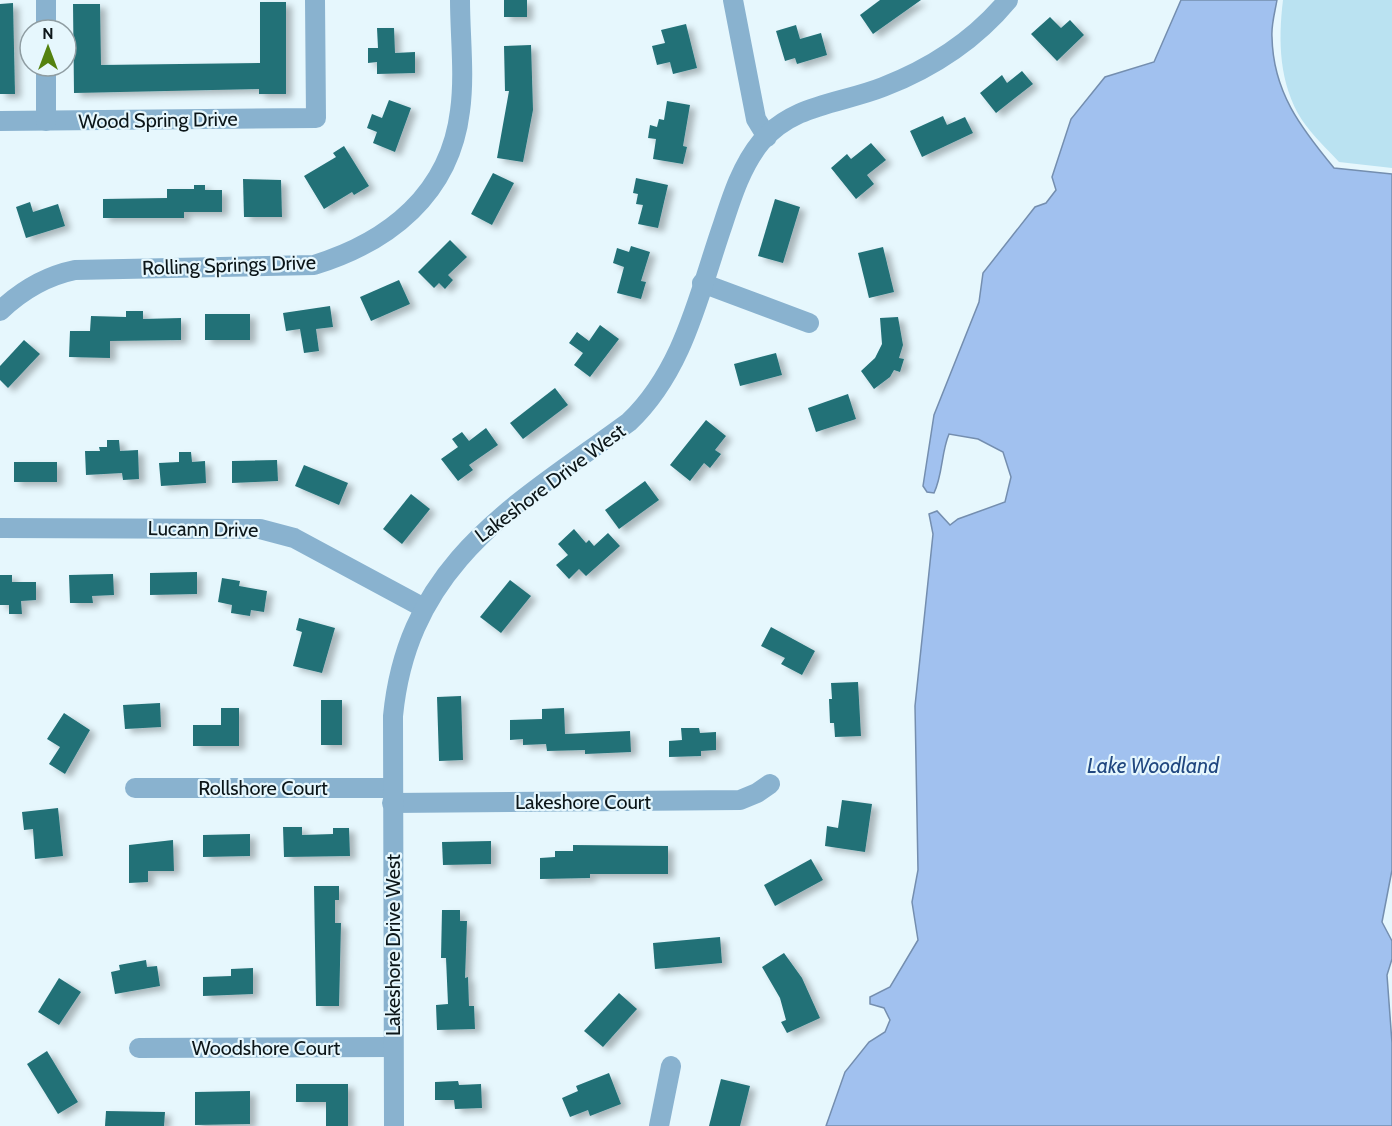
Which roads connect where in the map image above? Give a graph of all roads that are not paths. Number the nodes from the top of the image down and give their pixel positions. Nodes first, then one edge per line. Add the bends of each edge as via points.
1 (46, 0) edge
2 (315, 0) edge
3 (460, 0) edge
4 (733, 0) edge
5 (1008, 0) edge
6 (46, 18) edge
7 (46, 78) edge
8 (0, 121) edge
9 (45, 121) junction
10 (767, 137) junction
11 (702, 283) junction
12 (0, 310) edge
13 (809, 323) dead end
14 (0, 528) edge
15 (424, 608) junction
16 (770, 784) dead end
17 (135, 788) dead end
18 (392, 796) junction
19 (393, 1047) junction
20 (139, 1048) dead end
21 (671, 1066) dead end
22 (394, 1126) edge
23 (658, 1126) edge

1 - 6 street
2 - 9 street, Wood Spring Drive via 316,118
3 - 12 street, Rolling Springs Drive via 460,111 451,145 416,207 376,240 348,255 314,265 75,270 35,284
4 - 10 street via 756,119
5 - 10 street, Lakeshore Drive West via 968,41 934,64 883,87 804,111
7 - 9 street
8 - 9 street, Wood Spring Drive
10 - 11 street, Lakeshore Drive West via 750,158 733,194
11 - 13 street
11 - 15 street, Lakeshore Drive West via 685,336 649,404 491,523 457,558
14 - 15 street, Lucann Drive via 260,529 294,538
15 - 18 street, Lakeshore Drive West via 402,659 395,699
16 - 18 street, Lakeshore Court via 740,800
17 - 18 street, Rollshore Court
18 - 19 street, Lakeshore Drive West
19 - 20 street, Woodshore Court
19 - 22 street, Lakeshore Drive West
21 - 23 street

